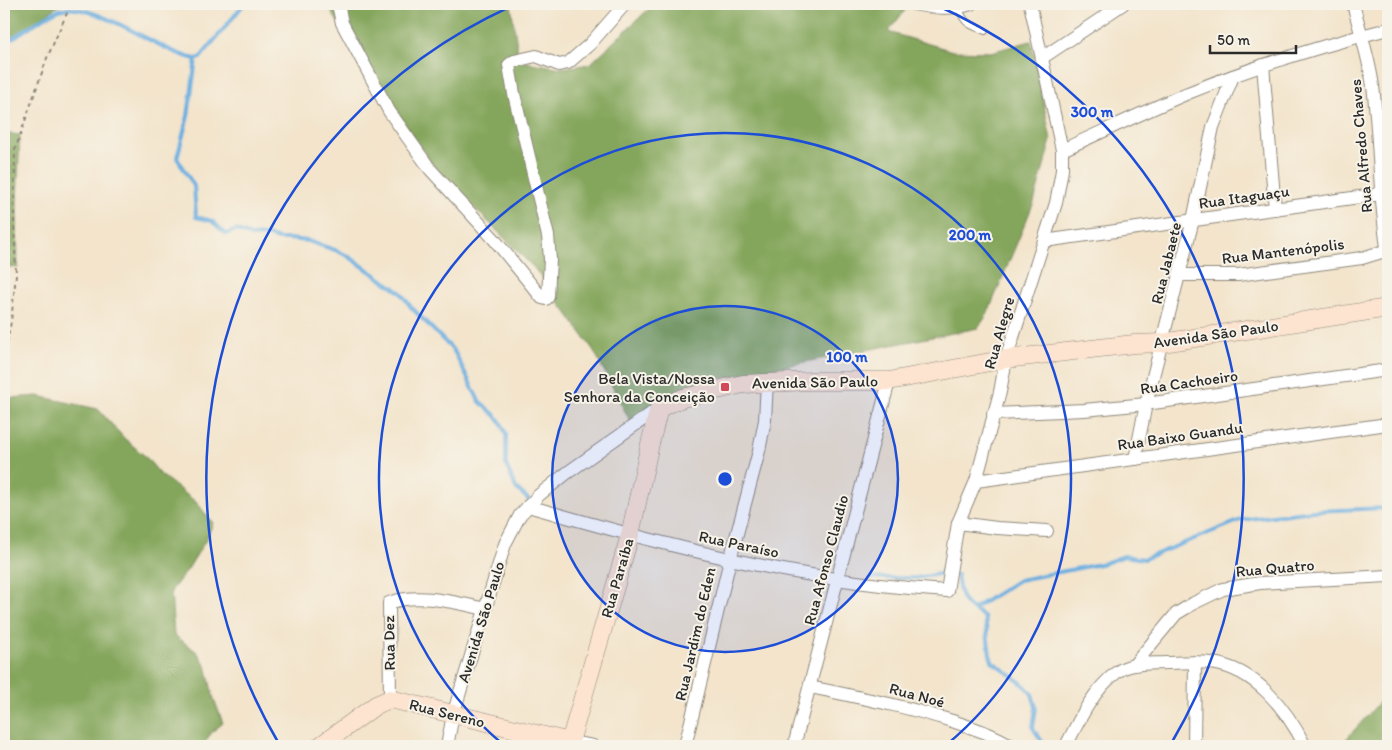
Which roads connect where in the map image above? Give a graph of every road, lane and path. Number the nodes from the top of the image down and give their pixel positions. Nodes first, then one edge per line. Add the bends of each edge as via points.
1 (71, 4) edge
2 (338, 4) edge
3 (625, 4) edge
4 (913, 4) edge
5 (971, 4) edge
6 (1030, 4) edge
7 (1123, 4) edge
8 (1353, 4) edge
9 (958, 8) junction
10 (1388, 29) edge
11 (985, 31) dead end
12 (1361, 36) junction
13 (1042, 58) junction
14 (1263, 65) junction
15 (1233, 76) junction
16 (1383, 137) edge
17 (1062, 150) junction
18 (1385, 193) edge
19 (1275, 209) junction
20 (1193, 220) junction
21 (1044, 241) junction
22 (1388, 252) edge
23 (1180, 275) junction
24 (1388, 308) edge
25 (1162, 343) junction
26 (4, 358) edge
27 (1006, 359) junction
28 (1388, 370) edge
29 (889, 381) junction
30 (767, 382) junction
31 (1146, 404) junction
32 (660, 408) junction
33 (993, 414) junction
34 (1388, 424) edge
35 (1135, 459) junction
36 (976, 481) junction
37 (528, 506) junction
38 (958, 523) junction
39 (1047, 531) dead end
40 (630, 535) junction
41 (730, 560) junction
42 (1388, 576) edge
43 (837, 580) junction
44 (947, 591) joint
45 (486, 609) junction
46 (1195, 662) junction
47 (1134, 665) junction
48 (810, 687) junction
49 (390, 699) junction
50 (453, 715) junction
51 (569, 744) edge
52 (320, 746) edge
53 (447, 746) edge
54 (593, 746) edge
55 (685, 746) edge
56 (794, 746) edge
57 (1012, 746) edge
58 (1066, 746) edge
59 (1194, 746) edge
60 (1305, 746) edge

1 - 26 path via 47,58 15,150 16,275
2 - 3 street via 342,23 402,132 430,169 546,299 550,259 548,236 509,65 529,57 559,65 568,63 590,44
4 - 9 street
5 - 9 street
6 - 13 street, Rua Alegre
7 - 13 street
8 - 12 street, Rua Alfredo Chaves
9 - 11 lane via 966,22
10 - 12 street
12 - 14 street
12 - 16 street, Rua Alfredo Chaves
13 - 17 street, Rua Alegre
14 - 15 street
14 - 19 street
15 - 17 street
15 - 20 street, Rua Jabaete via 1213,127
16 - 18 street, Rua Alfredo Chaves
17 - 21 street, Rua Alegre via 1060,182
18 - 19 street, Rua Itaguaçu
18 - 22 street, Rua Alfredo Chaves
19 - 20 street, Rua Itaguaçu
20 - 21 street, Rua Itaguaçu
20 - 23 street, Rua Jabaete
21 - 27 street, Rua Alegre
22 - 23 street, Rua Mantenópolis via 1238,275
23 - 25 street, Rua Jabaete
24 - 25 street, Avenida São Paulo
25 - 27 street, Avenida São Paulo
25 - 31 street, Rua Jabaete
27 - 29 street, Avenida São Paulo
27 - 33 street, Rua Alegre
28 - 31 street, Rua Cachoeiro
29 - 30 street, Avenida São Paulo
29 - 43 street, Rua Afonso Claudio
30 - 32 street, Avenida São Paulo via 720,389 683,398
30 - 41 street, Rua Jardim do Eden via 759,451
31 - 33 street, Rua Cachoeiro
31 - 35 street, Rua Jabaete
32 - 37 street, Avenida São Paulo via 567,473
32 - 40 street, Rua Paraíba
33 - 36 street, Rua Alegre
34 - 35 street, Rua Baixo Guandu
35 - 36 street, Rua Baixo Guandu
36 - 38 street, Rua Alegre
37 - 40 street, Rua Paraíso
37 - 45 street, Avenida São Paulo via 505,544
38 - 39 street
38 - 44 street, Rua Alegre
40 - 41 street, Rua Paraíso
40 - 51 street, Rua Paraíba
41 - 43 street, Rua Paraíso
41 - 55 street, Rua Jardim do Eden
42 - 47 street, Rua Quatro via 1260,583 1223,590 1176,614
43 - 44 street, Rua Paraíso
43 - 48 street, Rua Afonso Claudio
45 - 49 street, Rua Dez via 432,599 389,602
45 - 50 street, Avenida São Paulo
46 - 47 street
46 - 59 street
46 - 60 street via 1213,663 1234,670 1258,685 1289,718
47 - 58 street via 1119,670 1105,682 1086,707
48 - 56 street, Rua Afonso Claudio
48 - 57 street, Rua Noé via 938,717 987,732
49 - 50 street, Rua Sereno
49 - 52 street via 376,705
50 - 51 street, Rua Sereno
50 - 53 street, Avenida São Paulo
51 - 54 street, Rua Sereno

